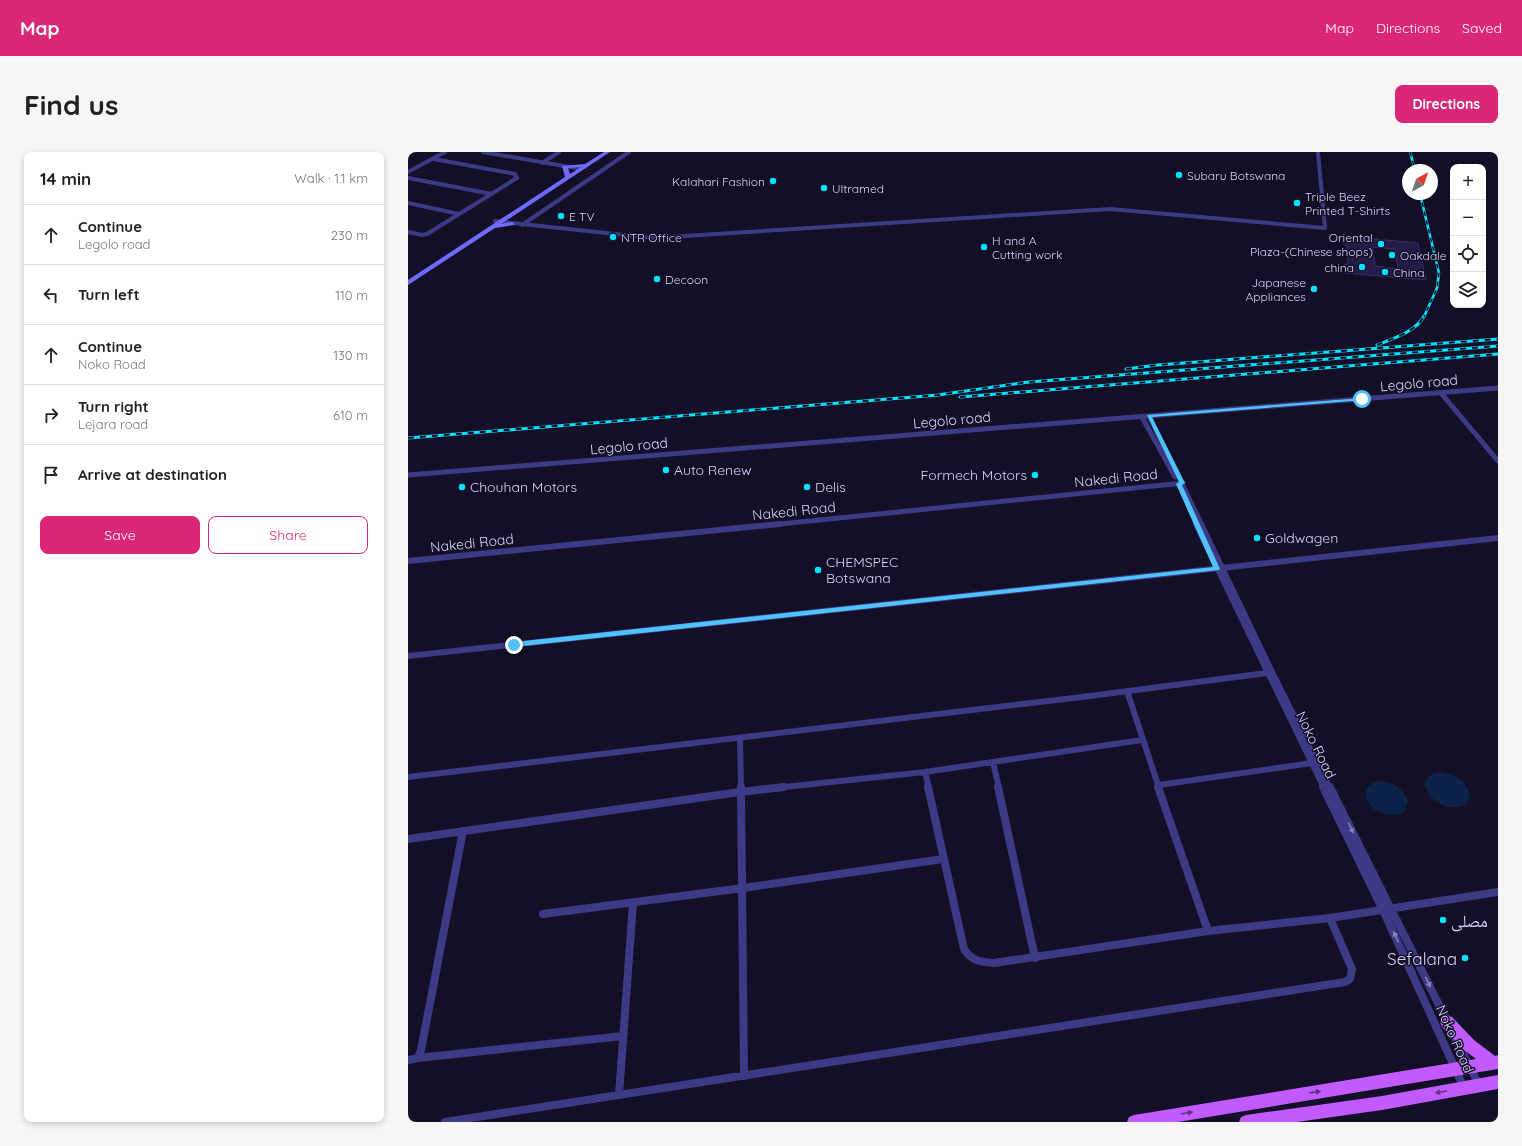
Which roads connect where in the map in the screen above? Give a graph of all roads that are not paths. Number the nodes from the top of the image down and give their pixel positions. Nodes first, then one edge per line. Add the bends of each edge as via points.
1 (445, 152) edge
2 (483, 152) edge
3 (507, 152) edge
4 (559, 152) edge
5 (603, 152) edge
6 (607, 152) edge
7 (629, 152) edge
8 (1318, 152) edge
9 (502, 155) junction
10 (434, 159) junction
11 (542, 162) junction
12 (564, 167) junction
13 (580, 168) junction
14 (408, 172) edge
15 (567, 176) junction
16 (408, 178) edge
17 (492, 194) junction
18 (408, 204) edge
19 (459, 214) junction
20 (507, 217) junction
21 (498, 222) junction
22 (512, 224) junction
23 (522, 225) junction
24 (486, 231) junction
25 (408, 232) edge
26 (408, 278) edge
27 (408, 283) edge
28 (1498, 388) edge
29 (1441, 393) junction
30 (1146, 416) junction
31 (1498, 461) edge
32 (408, 475) edge
33 (1181, 484) junction
34 (1498, 538) edge
35 (408, 561) edge
36 (1219, 568) junction
37 (408, 656) edge
38 (1267, 673) junction
39 (1127, 691) junction
40 (740, 738) junction
41 (1142, 740) junction
42 (992, 762) junction
43 (1312, 763) junction
44 (925, 772) junction
45 (408, 777) edge
46 (1159, 785) junction
47 (740, 792) junction
48 (463, 831) junction
49 (408, 838) edge
50 (943, 859) junction
51 (743, 888) junction
52 (1498, 892) edge
53 (633, 903) junction
54 (1392, 908) junction
55 (1383, 910) junction
56 (542, 914) dead end
57 (1330, 918) junction
58 (1208, 931) junction
59 (1035, 958) junction
60 (1447, 1022) junction
61 (623, 1036) junction
62 (418, 1058) junction
63 (408, 1060) edge
64 (1496, 1063) edge
65 (1470, 1067) junction
66 (1455, 1070) junction
67 (744, 1076) junction
68 (1498, 1082) edge
69 (1479, 1085) junction
70 (1464, 1088) junction
71 (619, 1095) junction
72 (445, 1122) edge
73 (1134, 1122) edge
74 (1246, 1122) edge

1 - 10 street
2 - 9 street
3 - 9 street
4 - 11 street
5 - 13 main road
6 - 13 main road
7 - 23 street
8 - 23 street via 1325,228 1110,209 661,238
9 - 11 street
10 - 14 street
10 - 17 street via 517,176 515,180
11 - 12 street
12 - 13 main road
12 - 15 main road
13 - 15 main road
13 - 20 main road
15 - 21 main road
16 - 17 street
17 - 19 street
18 - 19 street
19 - 25 street via 428,234
20 - 21 main road
20 - 22 main road
21 - 22 street
21 - 24 main road
21 - 26 main road
22 - 23 street
22 - 24 main road
24 - 27 main road
28 - 29 street, Legolo road
29 - 30 street, Legolo road
29 - 31 street
30 - 32 street, Legolo road
30 - 33 street, Noko Road
33 - 35 street, Nakedi Road
33 - 36 street, Noko Road
34 - 36 street
36 - 37 street
36 - 38 street, Noko Road
36 -> 54 street
38 - 39 street
38 - 43 street, Noko Road
39 - 40 street
39 - 41 street
40 - 45 street
40 - 47 street
41 - 42 street
41 - 46 street
42 - 44 street
42 - 59 street
43 - 46 street
43 - 55 street, Noko Road
44 - 47 street
44 - 50 street
46 - 58 street
47 - 48 street
47 - 51 street
48 - 49 street
48 - 62 street
50 - 51 street
50 - 59 street via 964,949 970,958 977,962 994,963
51 - 53 street
51 - 67 street
52 - 54 street
53 - 56 street
53 - 61 street
54 - 55 street
54 -> 60 street
55 - 57 street
66 -> 55 street, Noko Road
57 - 58 street
57 - 67 street via 1352,969 1350,979 1345,982
58 - 59 street
60 - 64 main road via 1469,1045
60 - 65 street
61 - 62 street
61 - 71 street
62 - 63 street
64 - 65 main road
65 - 66 main road
65 - 69 street
66 - 70 street, Noko Road
73 -> 66 main road
67 - 71 street
68 - 69 main road
69 - 70 main road
70 -> 74 main road via 1382,1103
71 - 72 street

